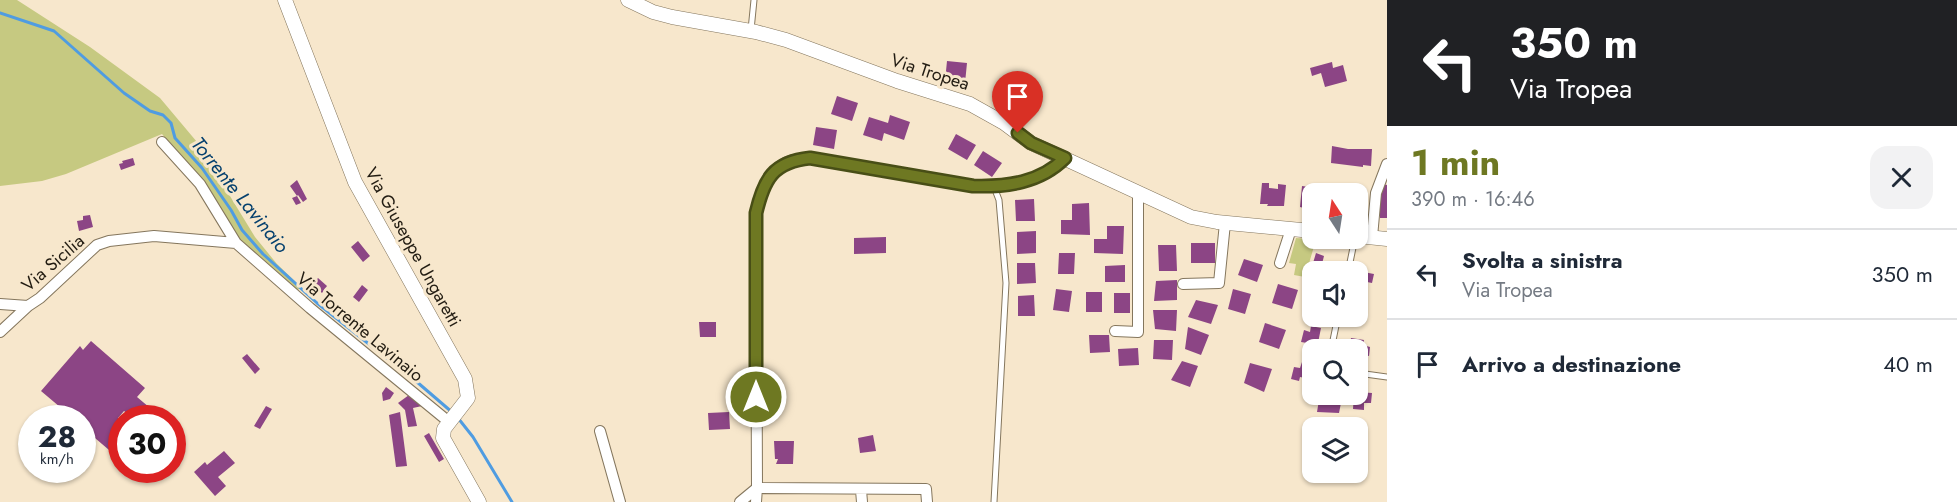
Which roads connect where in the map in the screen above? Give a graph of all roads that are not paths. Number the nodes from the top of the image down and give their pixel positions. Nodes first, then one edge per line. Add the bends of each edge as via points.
1 (285, 0) edge
2 (628, 0) edge
3 (754, 0) edge
4 (751, 31) junction
5 (162, 142) dead end
6 (1065, 158) junction
7 (1387, 164) edge
8 (994, 187) junction
9 (1138, 192) junction
10 (1368, 218) edge
11 (1225, 223) junction
12 (1291, 229) junction
13 (1302, 230) edge
14 (1368, 237) edge
15 (1387, 239) edge
16 (236, 243) junction
17 (1280, 263) dead end
18 (1183, 284) dead end
19 (0, 304) edge
20 (28, 306) junction
21 (1115, 331) dead end
22 (0, 332) edge
23 (1368, 374) edge
24 (1387, 377) edge
25 (450, 421) junction
26 (600, 431) dead end
27 (757, 488) junction
28 (861, 490) junction
29 (479, 502) edge
30 (620, 502) edge
31 (740, 502) edge
32 (756, 502) edge
33 (862, 502) edge
34 (927, 502) edge
35 (994, 502) edge

1 - 25 street, Via Giuseppe Ungaretti via 355,182 465,379 468,398
2 - 4 street, Via Tropea via 672,17
3 - 4 lane
4 - 6 street, Via Tropea via 970,104 1031,143
5 - 16 street, Via Torrente Lavinaio via 200,184
6 - 8 street via 1042,175
6 - 9 street, Via Tropea
7 - 10 street
8 - 27 street via 810,158 786,162 768,180 756,213 755,237
8 - 35 lane via 999,200 1006,283
9 - 11 street, Via Tropea via 1191,217
9 - 21 street via 1138,332
11 - 12 street, Via Tropea
11 - 18 street via 1219,283
12 - 13 street, Via Tropea
12 - 17 street
14 - 15 street
16 - 20 street, Via Sicilia via 154,236 110,241 97,245
16 - 25 street, Via Torrente Lavinaio
19 - 20 street, Via Sicilia
20 - 22 street
23 - 24 lane
25 - 29 street via 443,438
26 - 30 street
27 - 28 street
27 - 31 street
27 - 32 street
28 - 33 street
28 - 34 street via 926,489

